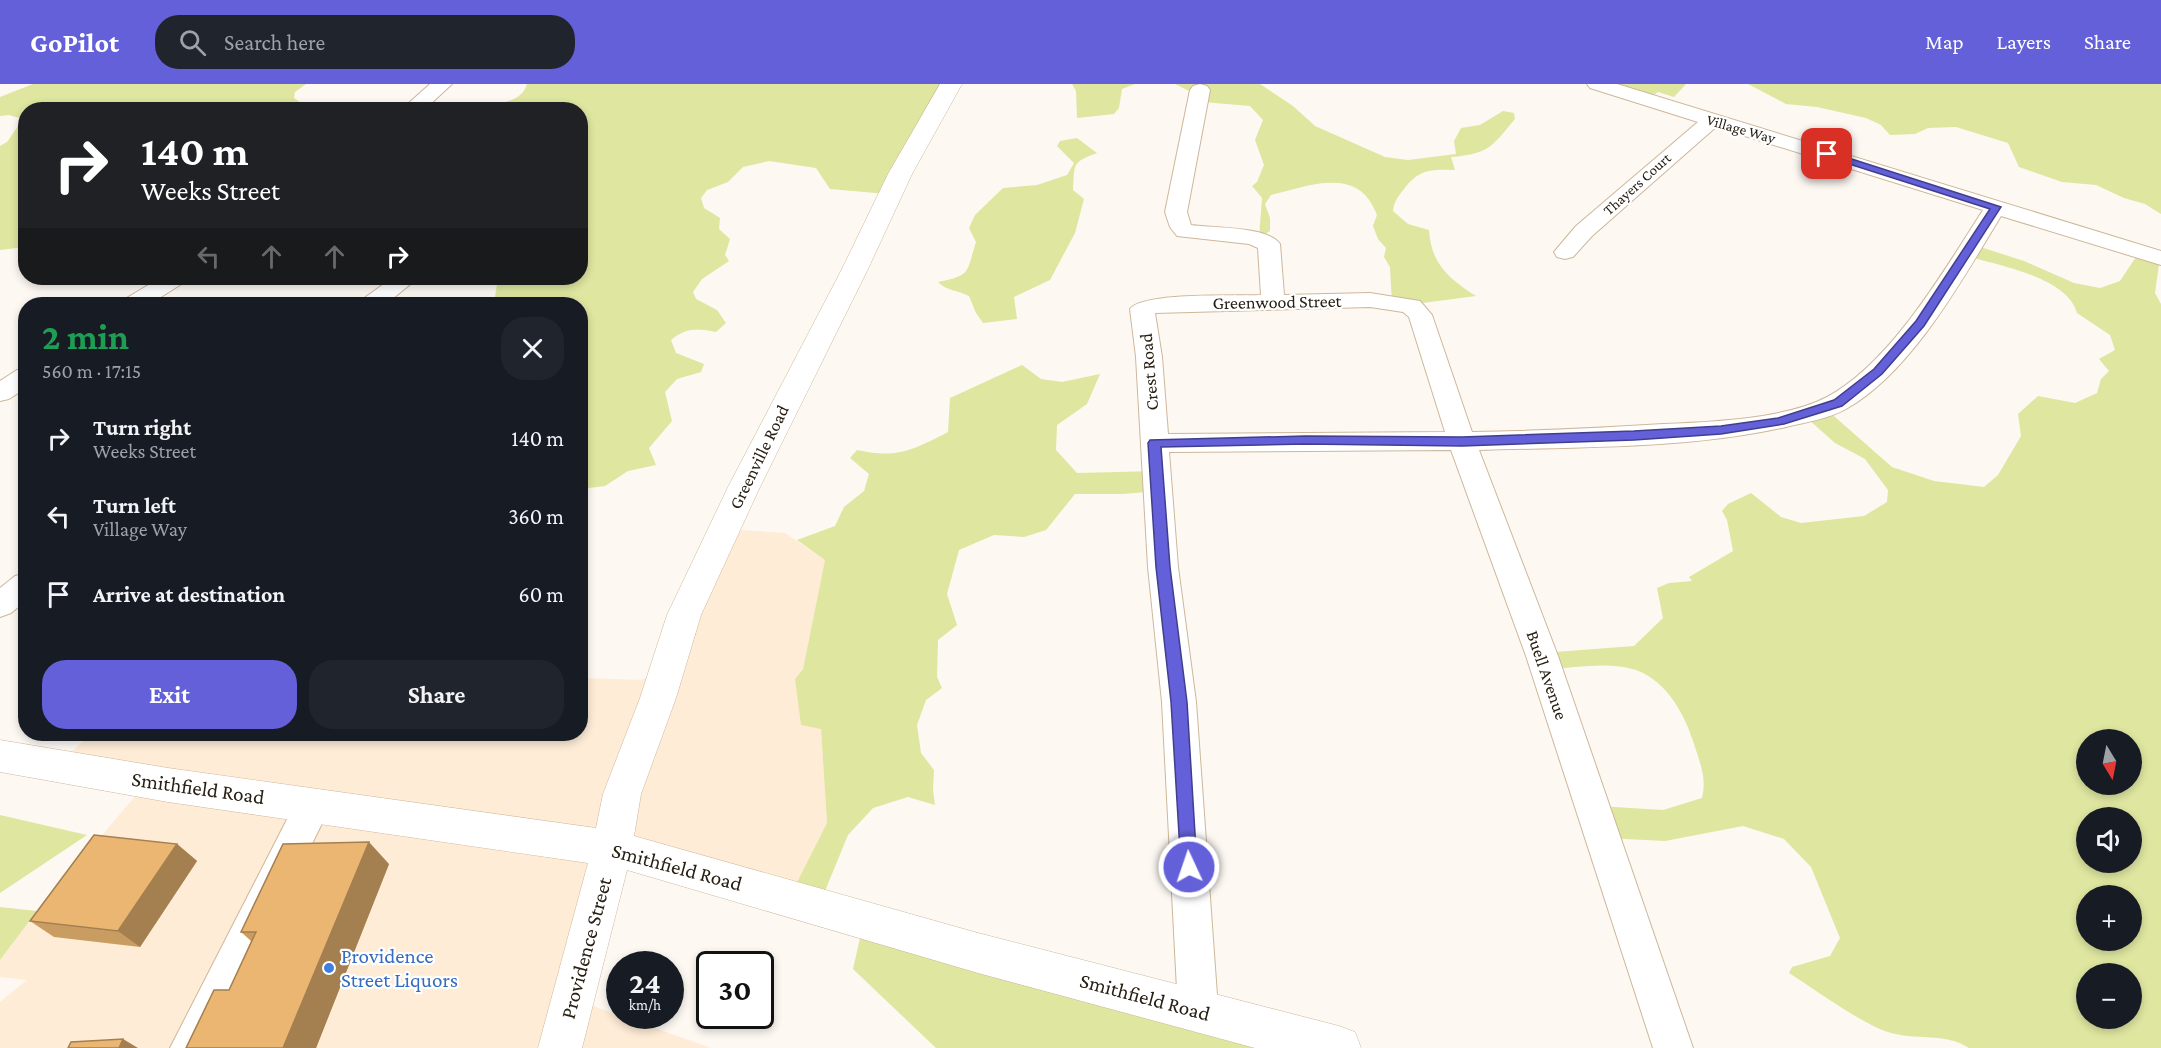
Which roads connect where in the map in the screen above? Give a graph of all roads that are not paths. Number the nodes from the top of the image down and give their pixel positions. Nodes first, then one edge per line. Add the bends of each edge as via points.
1 (442, 84) edge
2 (951, 84) edge
3 (1597, 84) edge
4 (1200, 90) dead end
5 (421, 102) edge
6 (1712, 120) junction
7 (1996, 207) junction
8 (1565, 252) dead end
9 (2161, 258) edge
10 (164, 285) edge
11 (397, 285) edge
12 (145, 297) edge
13 (381, 297) edge
14 (1273, 302) junction
15 (1411, 306) joint
16 (1142, 309) joint
17 (18, 381) edge
18 (0, 393) edge
19 (1462, 441) junction
20 (1154, 443) junction
21 (18, 590) edge
22 (0, 605) edge
23 (0, 756) edge
24 (312, 805) junction
25 (612, 848) junction
26 (1198, 1009) junction
27 (190, 1048) edge
28 (560, 1048) edge
29 (1339, 1048) edge
30 (1673, 1048) edge

1 - 5 street
2 - 25 main road, Greenville Road via 900,174 684,615 622,794
3 - 6 street, Village Way
4 - 14 street via 1176,212 1181,227 1185,231 1253,238 1269,244
6 - 7 street, Village Way
6 - 8 street, Thayers Court
7 - 9 street, Village Way
7 - 19 street via 1920,323 1878,372 1838,403 1779,422 1721,430
10 - 12 street
11 - 13 street
14 - 15 street, Greenwood Street via 1370,300
14 - 16 street, Greenwood Street via 1154,305
15 - 19 street, Buell Avenue via 1420,315
16 - 20 street, Crest Road
17 - 18 street
19 - 20 street
19 - 30 street, Buell Avenue via 1542,656
20 - 26 street, Crest Road via 1179,702
21 - 22 street
23 - 24 main road, Smithfield Road
24 - 25 main road, Smithfield Road
24 - 27 street
25 - 26 main road, Smithfield Road via 978,953
25 - 28 main road, Providence Street
26 - 29 main road, Smithfield Road

